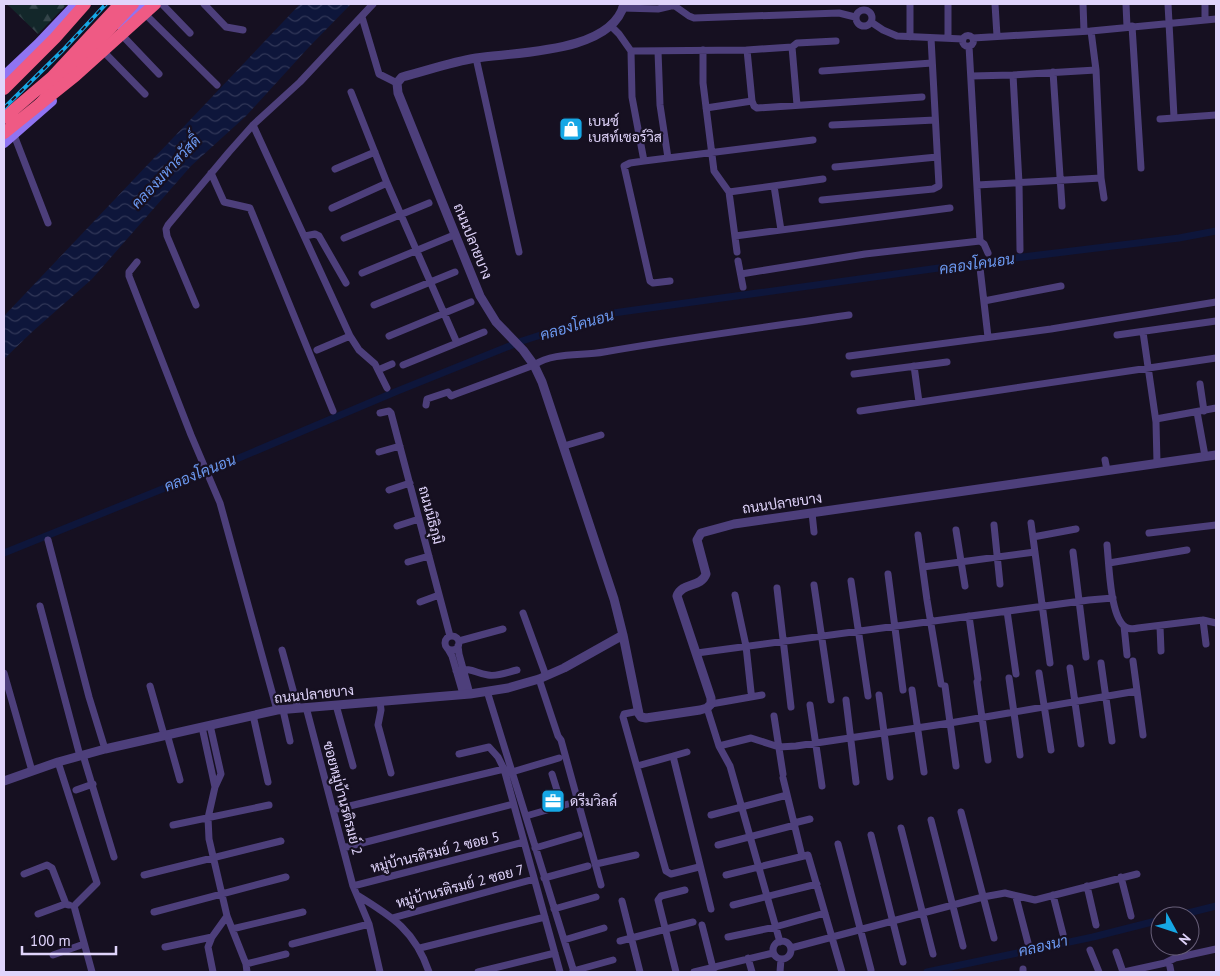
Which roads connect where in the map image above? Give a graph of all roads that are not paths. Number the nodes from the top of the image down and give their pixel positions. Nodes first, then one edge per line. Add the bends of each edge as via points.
1 (76, 4) edge
2 (85, 4) edge
3 (120, 4) edge
4 (155, 4) edge
5 (162, 4) edge
6 (204, 4) edge
7 (373, 4) edge
8 (673, 4) edge
9 (910, 4) edge
10 (948, 4) edge
11 (996, 4) edge
12 (1083, 4) edge
13 (1126, 4) edge
14 (1168, 4) edge
15 (1205, 4) edge
16 (138, 5) edge
17 (623, 6) edge
18 (866, 7) edge
19 (362, 17) junction
20 (856, 17) junction
21 (1216, 19) edge
22 (1205, 20) junction
23 (871, 22) junction
24 (1169, 23) junction
25 (611, 26) junction
26 (1130, 27) junction
27 (243, 30) dead end
28 (118, 31) junction
29 (1088, 31) junction
30 (190, 33) dead end
31 (997, 36) junction
32 (910, 38) junction
33 (931, 38) junction
34 (948, 38) junction
35 (973, 38) junction
36 (963, 39) junction
37 (836, 41) dead end
38 (969, 46) junction
39 (792, 47) junction
40 (101, 49) junction
41 (703, 50) junction
42 (747, 50) junction
43 (631, 51) junction
44 (658, 51) junction
45 (476, 58) junction
46 (932, 63) junction
47 (1096, 70) junction
48 (822, 71) dead end
49 (1053, 72) junction
50 (160, 74) dead end
51 (1013, 75) junction
52 (4, 76) edge
53 (971, 76) junction
54 (397, 83) junction
55 (217, 85) dead end
56 (4, 88) edge
57 (351, 92) dead end
58 (144, 94) dead end
59 (922, 97) dead end
60 (752, 101) junction
61 (40, 104) junction
62 (797, 105) junction
63 (706, 108) junction
64 (1216, 115) edge
65 (1174, 117) junction
66 (4, 118) edge
67 (1160, 119) dead end
68 (935, 120) junction
69 (253, 125) junction
70 (832, 125) dead end
71 (9, 134) edge
72 (813, 140) dead end
73 (4, 144) edge
74 (375, 152) junction
75 (712, 152) junction
76 (937, 157) junction
77 (668, 158) junction
78 (644, 161) junction
79 (835, 167) dead end
80 (1142, 168) dead end
81 (335, 169) dead end
82 (211, 173) junction
83 (1101, 178) junction
84 (823, 179) dead end
85 (1060, 179) junction
86 (387, 183) junction
87 (1019, 183) junction
88 (977, 185) junction
89 (774, 186) junction
90 (729, 192) junction
91 (1104, 198) dead end
92 (822, 200) dead end
93 (429, 203) dead end
94 (1062, 206) dead end
95 (332, 208) dead end
96 (950, 208) dead end
97 (401, 215) junction
98 (48, 223) dead end
99 (781, 230) junction
100 (454, 235) junction
101 (304, 236) junction
102 (735, 236) junction
103 (344, 238) dead end
104 (980, 241) junction
105 (1020, 250) dead end
106 (417, 251) junction
107 (519, 252) dead end
108 (737, 252) dead end
109 (988, 254) dead end
110 (738, 261) dead end
111 (137, 262) dead end
112 (980, 268) dead end
113 (455, 272) dead end
114 (362, 273) dead end
115 (741, 274) junction
116 (670, 281) dead end
117 (431, 282) junction
118 (346, 283) dead end
119 (1061, 286) dead end
120 (743, 287) dead end
121 (984, 301) junction
122 (471, 302) dead end
123 (1216, 302) edge
124 (196, 305) dead end
125 (374, 306) dead end
126 (444, 313) junction
127 (849, 315) dead end
128 (1216, 321) edge
129 (484, 332) dead end
130 (1143, 332) junction
131 (1117, 335) dead end
132 (350, 336) junction
133 (389, 336) dead end
134 (988, 337) junction
135 (458, 343) junction
136 (317, 350) dead end
137 (849, 356) dead end
138 (1216, 358) edge
139 (947, 362) dead end
140 (392, 364) dead end
141 (403, 365) dead end
142 (534, 365) junction
143 (914, 366) junction
144 (1148, 369) junction
145 (378, 370) junction
146 (854, 374) dead end
147 (1200, 384) dead end
148 (387, 388) dead end
149 (919, 402) junction
150 (426, 406) dead end
151 (1216, 408) edge
152 (333, 411) dead end
153 (860, 411) dead end
154 (1201, 411) junction
155 (380, 413) dead end
156 (1156, 419) junction
157 (601, 435) dead end
158 (400, 446) junction
159 (564, 446) junction
160 (379, 452) dead end
161 (1216, 455) edge
162 (1205, 456) junction
163 (1105, 460) dead end
164 (1157, 463) junction
165 (1107, 470) junction
166 (410, 484) junction
167 (389, 490) dead end
168 (812, 513) junction
169 (419, 519) junction
170 (1031, 523) dead end
171 (994, 524) dead end
172 (1216, 525) edge
173 (397, 526) dead end
174 (1076, 529) dead end
175 (956, 530) dead end
176 (814, 532) dead end
177 (1149, 533) dead end
178 (918, 535) dead end
179 (1033, 537) junction
180 (48, 540) dead end
181 (1107, 545) dead end
182 (1187, 550) dead end
183 (1035, 552) junction
184 (1073, 552) dead end
185 (429, 556) junction
186 (998, 557) junction
187 (408, 562) dead end
188 (961, 562) junction
189 (1109, 563) junction
190 (923, 567) junction
191 (888, 574) dead end
192 (851, 581) dead end
193 (1000, 584) dead end
194 (814, 585) dead end
195 (965, 586) dead end
196 (777, 588) dead end
197 (439, 595) junction
198 (735, 595) dead end
199 (1113, 598) junction
200 (1080, 601) junction
201 (420, 602) dead end
202 (40, 606) dead end
203 (1043, 606) junction
204 (1007, 611) junction
205 (523, 613) dead end
206 (969, 616) junction
207 (1203, 620) junction
208 (932, 621) junction
209 (1216, 623) edge
210 (895, 626) junction
211 (1124, 626) junction
212 (1160, 626) junction
213 (503, 629) dead end
214 (858, 631) junction
215 (623, 635) junction
216 (450, 636) junction
217 (821, 636) junction
218 (783, 641) junction
219 (458, 643) junction
220 (1206, 644) dead end
221 (746, 646) junction
222 (448, 649) junction
223 (282, 650) dead end
224 (1161, 651) dead end
225 (697, 653) junction
226 (1086, 657) dead end
227 (1050, 663) dead end
228 (1101, 663) dead end
229 (1070, 668) dead end
230 (459, 670) junction
231 (516, 670) dead end
232 (4, 672) edge
233 (1039, 673) dead end
234 (542, 677) junction
235 (150, 686) dead end
236 (903, 690) dead end
237 (912, 690) dead end
238 (1137, 691) junction
239 (486, 692) junction
240 (751, 692) dead end
241 (466, 694) junction
242 (762, 695) dead end
243 (879, 695) dead end
244 (868, 696) dead end
245 (1106, 696) junction
246 (830, 700) dead end
247 (846, 700) dead end
248 (380, 701) junction
249 (1075, 701) junction
250 (336, 705) junction
251 (810, 705) dead end
252 (709, 706) junction
253 (1045, 706) junction
254 (302, 707) junction
255 (791, 707) dead end
256 (280, 710) junction
257 (639, 711) junction
258 (1013, 711) junction
259 (253, 715) junction
260 (774, 716) dead end
261 (982, 717) junction
262 (950, 723) junction
263 (206, 726) junction
264 (917, 728) junction
265 (884, 733) junction
266 (166, 734) junction
267 (1143, 735) dead end
268 (851, 738) junction
269 (290, 741) dead end
270 (1112, 741) dead end
271 (815, 743) junction
272 (1081, 744) dead end
273 (719, 746) junction
274 (779, 747) junction
275 (105, 749) junction
276 (1051, 750) dead end
277 (687, 752) dead end
278 (459, 754) dead end
279 (82, 755) junction
280 (1020, 755) dead end
281 (673, 756) junction
282 (559, 758) dead end
283 (988, 760) dead end
284 (58, 762) junction
285 (353, 766) dead end
286 (637, 766) junction
287 (956, 766) dead end
288 (504, 769) junction
289 (32, 771) junction
290 (512, 772) junction
291 (924, 772) dead end
292 (391, 773) dead end
293 (552, 774) dead end
294 (890, 777) dead end
295 (180, 780) dead end
296 (4, 781) edge
297 (268, 782) dead end
298 (856, 782) dead end
299 (93, 784) junction
300 (822, 786) dead end
301 (76, 790) dead end
302 (787, 795) junction
303 (513, 804) junction
304 (269, 805) dead end
305 (742, 806) junction
306 (333, 810) junction
307 (961, 812) dead end
308 (710, 815) dead end
309 (526, 816) junction
310 (208, 818) junction
311 (810, 819) dead end
312 (931, 820) dead end
313 (794, 824) junction
314 (174, 825) dead end
315 (901, 828) dead end
316 (579, 835) dead end
317 (871, 835) dead end
318 (751, 836) junction
319 (281, 841) dead end
320 (524, 842) junction
321 (838, 844) dead end
322 (718, 846) dead end
323 (343, 848) junction
324 (535, 848) junction
325 (636, 855) dead end
326 (802, 856) junction
327 (114, 857) dead end
328 (214, 858) junction
329 (596, 864) junction
330 (588, 866) dead end
331 (759, 866) junction
332 (699, 867) junction
333 (24, 874) dead end
334 (1137, 874) dead end
335 (144, 875) dead end
336 (726, 875) dead end
337 (286, 877) dead end
338 (1121, 877) junction
339 (544, 878) junction
340 (534, 879) junction
341 (817, 884) junction
342 (601, 885) dead end
343 (353, 886) junction
344 (1086, 886) junction
345 (685, 890) dead end
346 (222, 895) junction
347 (357, 895) junction
348 (1053, 895) junction
349 (596, 897) dead end
350 (767, 897) junction
351 (983, 897) junction
352 (1016, 897) junction
353 (622, 901) dead end
354 (953, 904) junction
355 (70, 905) junction
356 (733, 905) dead end
357 (380, 909) junction
358 (554, 909) junction
359 (711, 909) dead end
360 (154, 912) dead end
361 (303, 912) dead end
362 (922, 912) junction
363 (825, 913) junction
364 (38, 914) dead end
365 (227, 916) junction
366 (544, 916) junction
367 (1131, 916) dead end
368 (392, 918) junction
369 (893, 920) junction
370 (367, 921) junction
371 (693, 922) dead end
372 (1096, 925) dead end
373 (702, 926) dead end
374 (774, 927) junction
375 (604, 928) dead end
376 (232, 929) junction
377 (860, 929) junction
378 (665, 930) junction
379 (1063, 934) dead end
380 (212, 937) junction
381 (728, 937) dead end
382 (832, 937) junction
383 (631, 938) junction
384 (994, 938) dead end
385 (564, 940) junction
386 (620, 941) dead end
387 (780, 942) junction
388 (1028, 943) dead end
389 (84, 944) junction
390 (292, 944) dead end
391 (964, 946) dead end
392 (165, 947) dead end
393 (420, 948) junction
394 (791, 948) junction
395 (1216, 949) edge
396 (1090, 950) dead end
397 (773, 952) junction
398 (1116, 952) dead end
399 (555, 953) junction
400 (286, 954) dead end
401 (933, 954) dead end
402 (53, 955) dead end
403 (748, 958) junction
404 (781, 959) junction
405 (613, 960) dead end
406 (903, 962) dead end
407 (1169, 962) junction
408 (246, 968) edge
409 (713, 970) edge
410 (871, 970) dead end
411 (92, 972) edge
412 (214, 972) edge
413 (380, 972) edge
414 (429, 972) edge
415 (478, 972) edge
416 (560, 972) edge
417 (574, 972) edge
418 (640, 972) edge
419 (676, 972) edge
420 (694, 972) edge
421 (752, 972) edge
422 (780, 972) edge
423 (842, 972) edge
424 (1099, 972) edge
425 (1124, 972) edge
426 (1171, 972) edge

1 - 52 main road
2 - 56 highway
3 - 66 highway via 52,77
4 - 61 highway, bridge
5 - 30 street
6 - 27 street via 226,27
7 - 19 street
8 - 17 street via 658,9
8 - 20 street via 694,18 839,14
9 - 32 street
10 - 34 street
11 - 31 street
12 - 29 street
13 - 26 street
14 - 24 street
15 - 22 street
16 - 28 main road
16 - 55 street
16 - 61 highway, bridge
17 - 25 street
18 - 20 street
18 - 23 street via 871,14
19 - 54 street via 379,74
19 - 69 street via 300,82
20 - 23 street via 861,26
21 - 22 street
22 - 24 street
23 - 32 street via 896,36
24 - 26 street
24 - 65 street
25 - 43 street
25 - 45 street via 558,48
26 - 29 street
26 - 80 street
28 - 40 main road
28 - 50 street
29 - 31 street
29 - 47 street
31 - 35 street
32 - 33 street
33 - 34 street
33 - 46 street
34 - 36 street
35 - 36 street via 968,35
35 - 38 street via 974,42
36 - 38 street
37 - 39 street via 797,43
38 - 53 street
39 - 42 street
39 - 62 street
40 - 58 street
40 - 71 main road via 56,97
41 - 42 street
41 - 44 street
41 - 63 street
42 - 60 street
43 - 44 street
43 - 78 street via 632,98
44 - 77 street via 660,105
45 - 54 street via 402,78
45 - 107 street
46 - 48 street
46 - 68 street
47 - 49 street
47 - 83 street
49 - 51 street
49 - 85 street
51 - 53 street
51 - 87 street
53 - 88 street
54 - 100 street, ถนนปลายบาง via 398,94
57 - 74 street
59 - 62 street
60 - 62 street via 757,108
60 - 63 street
61 - 71 highway
63 - 75 street
64 - 65 street
65 - 67 street
68 - 70 street
68 - 76 street
69 - 82 street
69 - 101 street
71 - 73 main road
71 - 98 street
72 - 75 street
74 - 81 street
74 - 86 street
75 - 77 street
75 - 90 street via 714,171
76 - 79 street
76 - 92 street via 940,183 937,188
77 - 78 street
78 - 116 street via 626,165 624,171 650,281
82 - 124 street via 166,229
82 - 152 street via 224,202 250,208
83 - 85 street
83 - 91 street
84 - 89 street
85 - 87 street
85 - 94 street
86 - 95 street
86 - 97 street
87 - 88 street
87 - 105 street
88 - 104 street
89 - 90 street
89 - 99 street
90 - 102 street
93 - 97 street
96 - 99 street
97 - 103 street
97 - 106 street
99 - 102 street
100 - 106 street
100 - 142 street, ถนนปลายบาง via 486,307
101 - 118 street via 319,236
101 - 132 street
102 - 108 street
104 - 109 street
104 - 115 street via 864,254
106 - 114 street
106 - 117 street
110 - 115 street
111 - 256 street via 128,276 220,504
112 - 121 street
113 - 117 street
115 - 120 street
117 - 125 street
117 - 126 street
119 - 121 street
121 - 134 street
122 - 126 street
123 - 134 street
126 - 133 street
126 - 135 street
127 - 142 street via 554,357
128 - 130 street
129 - 135 street
130 - 131 street
130 - 144 street
132 - 136 street
132 - 145 street
134 - 137 street
135 - 141 street
138 - 144 street
139 - 143 street
140 - 145 street
142 - 150 street via 454,395 448,392 427,399
142 - 159 street, ถนนปลายบาง
143 - 146 street
143 - 149 street
144 - 149 street
144 - 156 street
145 - 148 street
147 - 154 street
149 - 153 street
151 - 154 street
154 - 156 street
154 - 162 street
155 - 158 street, ถนนนิธิภุมิ via 392,413
156 - 164 street
157 - 159 street
158 - 160 street
158 - 166 street, ถนนนิธิภุมิ
159 - 215 street, ถนนปลายบาง
161 - 162 street, ถนนปลายบาง
162 - 164 street, ถนนปลายบาง
163 - 165 street
164 - 165 street, ถนนปลายบาง
165 - 168 street, ถนนปลายบาง
166 - 167 street
166 - 169 street, ถนนนิธิภุมิ
168 - 176 street
168 - 225 street, ถนนปลายบาง via 734,524 698,536 706,574 701,582 683,588 677,596
169 - 173 street
169 - 185 street, ถนนนิธิภุมิ
170 - 179 street
171 - 186 street
172 - 177 street
174 - 179 street
175 - 188 street
178 - 190 street
179 - 183 street
180 - 275 street
181 - 189 street
182 - 189 street
183 - 186 street
183 - 203 street
184 - 200 street
185 - 187 street
185 - 197 street, ถนนนิธิภุมิ
186 - 188 street
186 - 193 street
188 - 190 street
188 - 195 street
189 - 199 street
190 - 208 street
191 - 210 street
192 - 214 street
194 - 217 street
196 - 218 street
197 - 201 street
197 - 216 street, ถนนนิธิภุมิ
198 - 221 street
199 - 200 street
199 - 211 street via 1118,618
200 - 203 street
200 - 226 street
202 - 279 street
203 - 204 street
203 - 227 street
204 - 206 street
204 - 258 street
205 - 234 street
206 - 208 street
206 - 261 street
207 - 209 street
207 - 212 street
207 - 220 street
208 - 210 street
208 - 262 street
210 - 214 street
210 - 236 street
211 - 212 street via 1129,629
211 - 238 street
212 - 224 street
213 - 219 street
214 - 217 street
214 - 244 street
215 - 234 street, ถนนปลายบาง
215 - 257 street, ถนนปลายบาง
216 - 219 street via 456,636
216 - 222 street via 445,642
217 - 218 street
217 - 246 street
218 - 221 street
218 - 255 street
219 - 222 street via 454,649
219 - 230 street
221 - 225 street
221 - 240 street
222 - 230 street
223 - 254 street, ซอยหมู่บ้านรติรมย์ 2
225 - 252 street, ถนนปลายบาง via 711,698
228 - 245 street
229 - 249 street
230 - 231 street via 473,670 489,676
230 - 241 street
232 - 289 street
233 - 253 street
234 - 239 street, ถนนปลายบาง
234 - 329 street
235 - 266 street
237 - 264 street
238 - 245 street
238 - 267 street
239 - 241 street, ถนนปลายบาง
239 - 290 street
241 - 248 street, ถนนปลายบาง
242 - 252 street
243 - 265 street
245 - 249 street
245 - 270 street
247 - 268 street
248 - 250 street, ถนนปลายบาง
248 - 292 street via 378,725
249 - 253 street
249 - 272 street
250 - 254 street, ถนนปลายบาง
250 - 285 street
251 - 271 street
252 - 257 street via 646,718 641,717
252 - 273 street
253 - 258 street
253 - 276 street
254 - 256 street, ถนนปลายบาง
254 - 306 street, ซอยหมู่บ้านรติรมย์ 2
256 - 259 street, ถนนปลายบาง
256 - 269 street
257 - 286 street via 623,715
258 - 261 street
258 - 280 street
259 - 263 street, ถนนปลายบาง
259 - 297 street
260 - 274 street
261 - 262 street
261 - 283 street
262 - 264 street
262 - 287 street
263 - 266 street, ถนนปลายบาง
263 - 310 street via 221,774
264 - 265 street
264 - 291 street
265 - 268 street
265 - 294 street
266 - 275 street, ถนนปลายบาง
266 - 295 street
268 - 271 street
268 - 298 street
271 - 274 street
271 - 300 street
273 - 274 street via 751,738
273 - 305 street via 730,766
274 - 302 street
275 - 279 street, ถนนปลายบาง
277 - 281 street
278 - 288 street via 489,747
279 - 284 street, ถนนปลายบาง
279 - 299 street
281 - 286 street
281 - 332 street
282 - 290 street
284 - 289 street, ถนนปลายบาง
284 - 355 street via 97,883
286 - 332 street via 666,871 671,874
288 - 303 street
288 - 306 street
289 - 296 street, ถนนปลายบาง
290 - 309 street
293 - 309 street via 565,805
299 - 301 street
299 - 327 street
302 - 305 street
302 - 313 street
303 - 320 street
303 - 323 street
304 - 310 street
305 - 308 street
305 - 318 street
306 - 323 street, ซอยหมู่บ้านรติรมย์ 2
307 - 351 street
309 - 324 street
310 - 314 street
310 - 328 street
311 - 313 street
312 - 354 street
313 - 318 street
313 - 326 street
315 - 362 street
316 - 324 street
317 - 369 street
318 - 322 street
318 - 331 street
319 - 328 street
320 - 340 street
320 - 343 street, หมู่บ้านรติรมย์ 2 ซอย 5
321 - 377 street
323 - 343 street, ซอยหมู่บ้านรติรมย์ 2
324 - 339 street
325 - 329 street
326 - 331 street
326 - 341 street via 809,856
328 - 335 street
328 - 346 street
329 - 342 street
330 - 339 street
331 - 336 street
331 - 350 street
332 - 359 street
333 - 355 street via 47,865 52,868
334 - 338 street
337 - 346 street
338 - 344 street
338 - 367 street
339 - 358 street
340 - 366 street
340 - 368 street, หมู่บ้านรติรมย์ 2 ซอย 7
341 - 350 street
341 - 363 street
343 - 347 street, ซอยหมู่บ้านรติรมย์ 2
344 - 348 street
344 - 372 street
345 - 378 street via 659,898
346 - 360 street
346 - 365 street
347 - 357 street
347 - 370 street, ซอยหมู่บ้านรติรมย์ 2
348 - 352 street via 1035,900
348 - 379 street
349 - 358 street
350 - 356 street
350 - 374 street
351 - 352 street via 998,893
351 - 354 street
351 - 384 street
352 - 388 street
353 - 383 street
354 - 362 street
354 - 391 street
355 - 364 street
355 - 389 street
357 - 368 street
357 - 370 street
358 - 385 street
361 - 376 street
362 - 369 street
362 - 401 street
363 - 374 street
363 - 382 street
365 - 376 street
365 - 380 street
366 - 393 street
366 - 399 street
368 - 393 street
369 - 377 street
369 - 406 street
370 - 390 street
370 - 413 street, ซอยหมู่บ้านรติรมย์ 2
371 - 378 street
373 - 409 street
374 - 381 street
374 - 387 street
375 - 385 street
376 - 408 street
377 - 382 street
377 - 410 street
378 - 383 street
378 - 419 street
380 - 392 street
380 - 412 street via 208,947
382 - 394 street
382 - 423 street
383 - 386 street
383 - 418 street
385 - 417 street
387 - 394 street via 786,942
387 - 397 street via 774,946
389 - 402 street
389 - 411 street
393 - 414 street
394 - 404 street via 790,955
395 - 407 street
396 - 424 street
397 - 403 street
397 - 404 street
398 - 425 street
399 - 415 street
399 - 416 street
400 - 408 street
403 - 409 street
403 - 421 street
404 - 422 street
405 - 417 street
407 - 425 street
407 - 426 street
409 - 420 street

